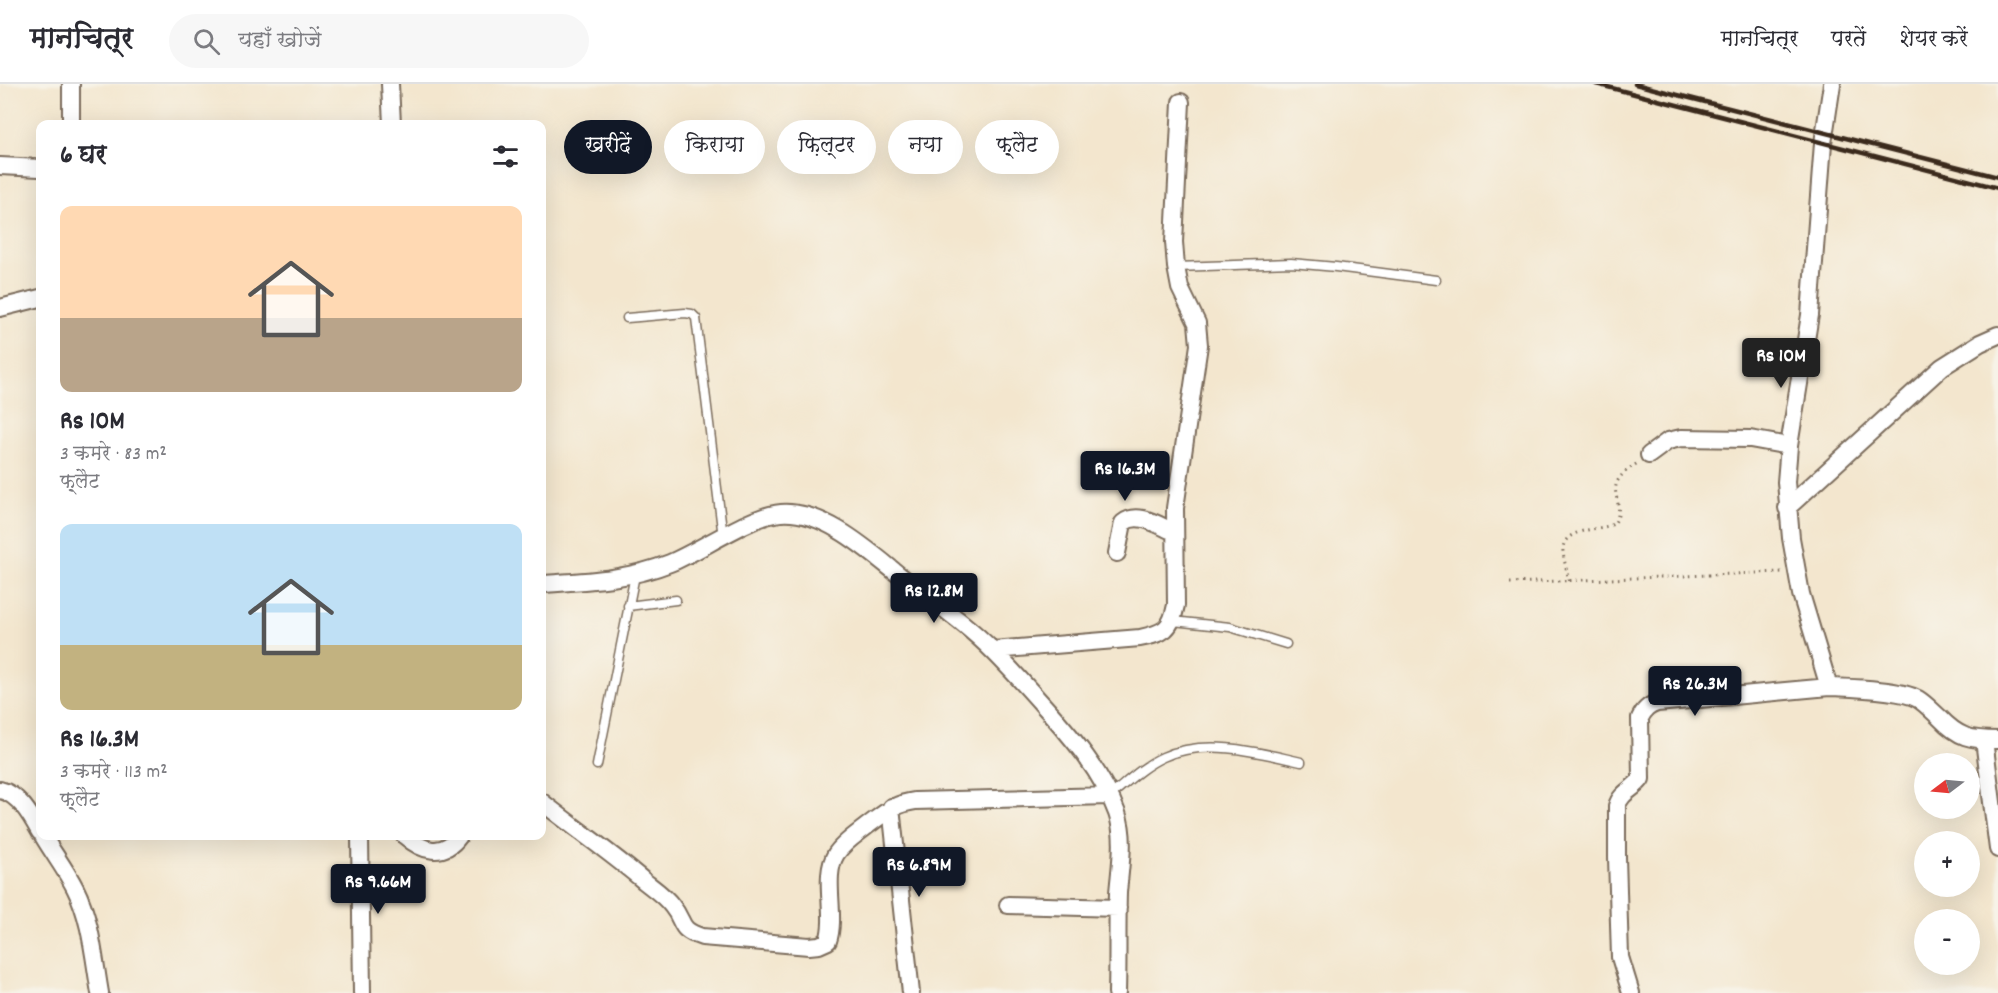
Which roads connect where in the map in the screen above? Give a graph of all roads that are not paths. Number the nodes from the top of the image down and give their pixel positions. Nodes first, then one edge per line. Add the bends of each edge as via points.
1 (71, 84) edge
2 (390, 84) edge
3 (1832, 84) edge
4 (1181, 102) dead end
5 (71, 120) edge
6 (392, 120) edge
7 (0, 166) edge
8 (36, 168) edge
9 (1176, 267) junction
10 (1436, 280) dead end
11 (36, 299) edge
12 (0, 308) edge
13 (627, 318) dead end
14 (1998, 335) edge
15 (1789, 446) junction
16 (1649, 454) road end
17 (1787, 508) junction
18 (1174, 532) junction
19 (723, 537) junction
20 (1117, 553) dead end
21 (635, 575) junction
22 (546, 584) edge
23 (676, 600) dead end
24 (628, 606) junction
25 (1173, 621) junction
26 (1286, 644) dead end
27 (993, 650) junction
28 (1829, 687) junction
29 (1991, 740) edge
30 (1301, 762) dead end
31 (597, 765) dead end
32 (0, 790) edge
33 (1110, 796) junction
34 (546, 805) edge
35 (891, 807) junction
36 (36, 825) edge
37 (46, 840) edge
38 (360, 840) edge
39 (410, 840) edge
40 (455, 840) edge
41 (1998, 849) edge
42 (1008, 905) dead end
43 (1118, 908) junction
44 (100, 993) edge
45 (362, 993) edge
46 (911, 993) edge
47 (1117, 993) edge
48 (1631, 993) edge

1 - 5 street
2 - 6 street
3 - 15 street via 1823,143 1810,315
4 - 9 street
7 - 8 street
9 - 10 lane via 1291,263
9 - 18 street via 1180,288 1197,323 1199,345
11 - 12 street
13 - 19 lane via 685,313 696,318
14 - 17 street via 1942,367
15 - 16 street via 1750,439 1681,438 1668,441
15 - 17 street
17 - 28 street via 1808,621
18 - 20 street via 1138,517 1129,519 1123,523
18 - 25 street
19 - 21 street via 672,563
19 - 27 street via 760,518 781,513 820,521 849,536
21 - 22 street
21 - 24 lane
23 - 24 lane
24 - 31 lane
25 - 26 lane via 1230,627
25 - 27 street via 1167,629 1140,638
27 - 33 street via 1065,729
28 - 29 street via 1916,698 1959,735
28 - 48 street via 1657,704 1643,711 1641,779 1626,791 1617,806 1619,937
29 - 41 street
30 - 33 lane via 1240,749 1176,752 1151,764
32 - 36 street via 18,800
33 - 35 street via 915,801
33 - 43 street via 1122,833
34 - 35 street via 666,899 683,928 691,933 809,946 828,941 831,931 831,880 836,854
35 - 46 street
37 - 44 street via 81,901
38 - 45 street
39 - 40 street via 429,849 449,846
42 - 43 street
43 - 47 street

